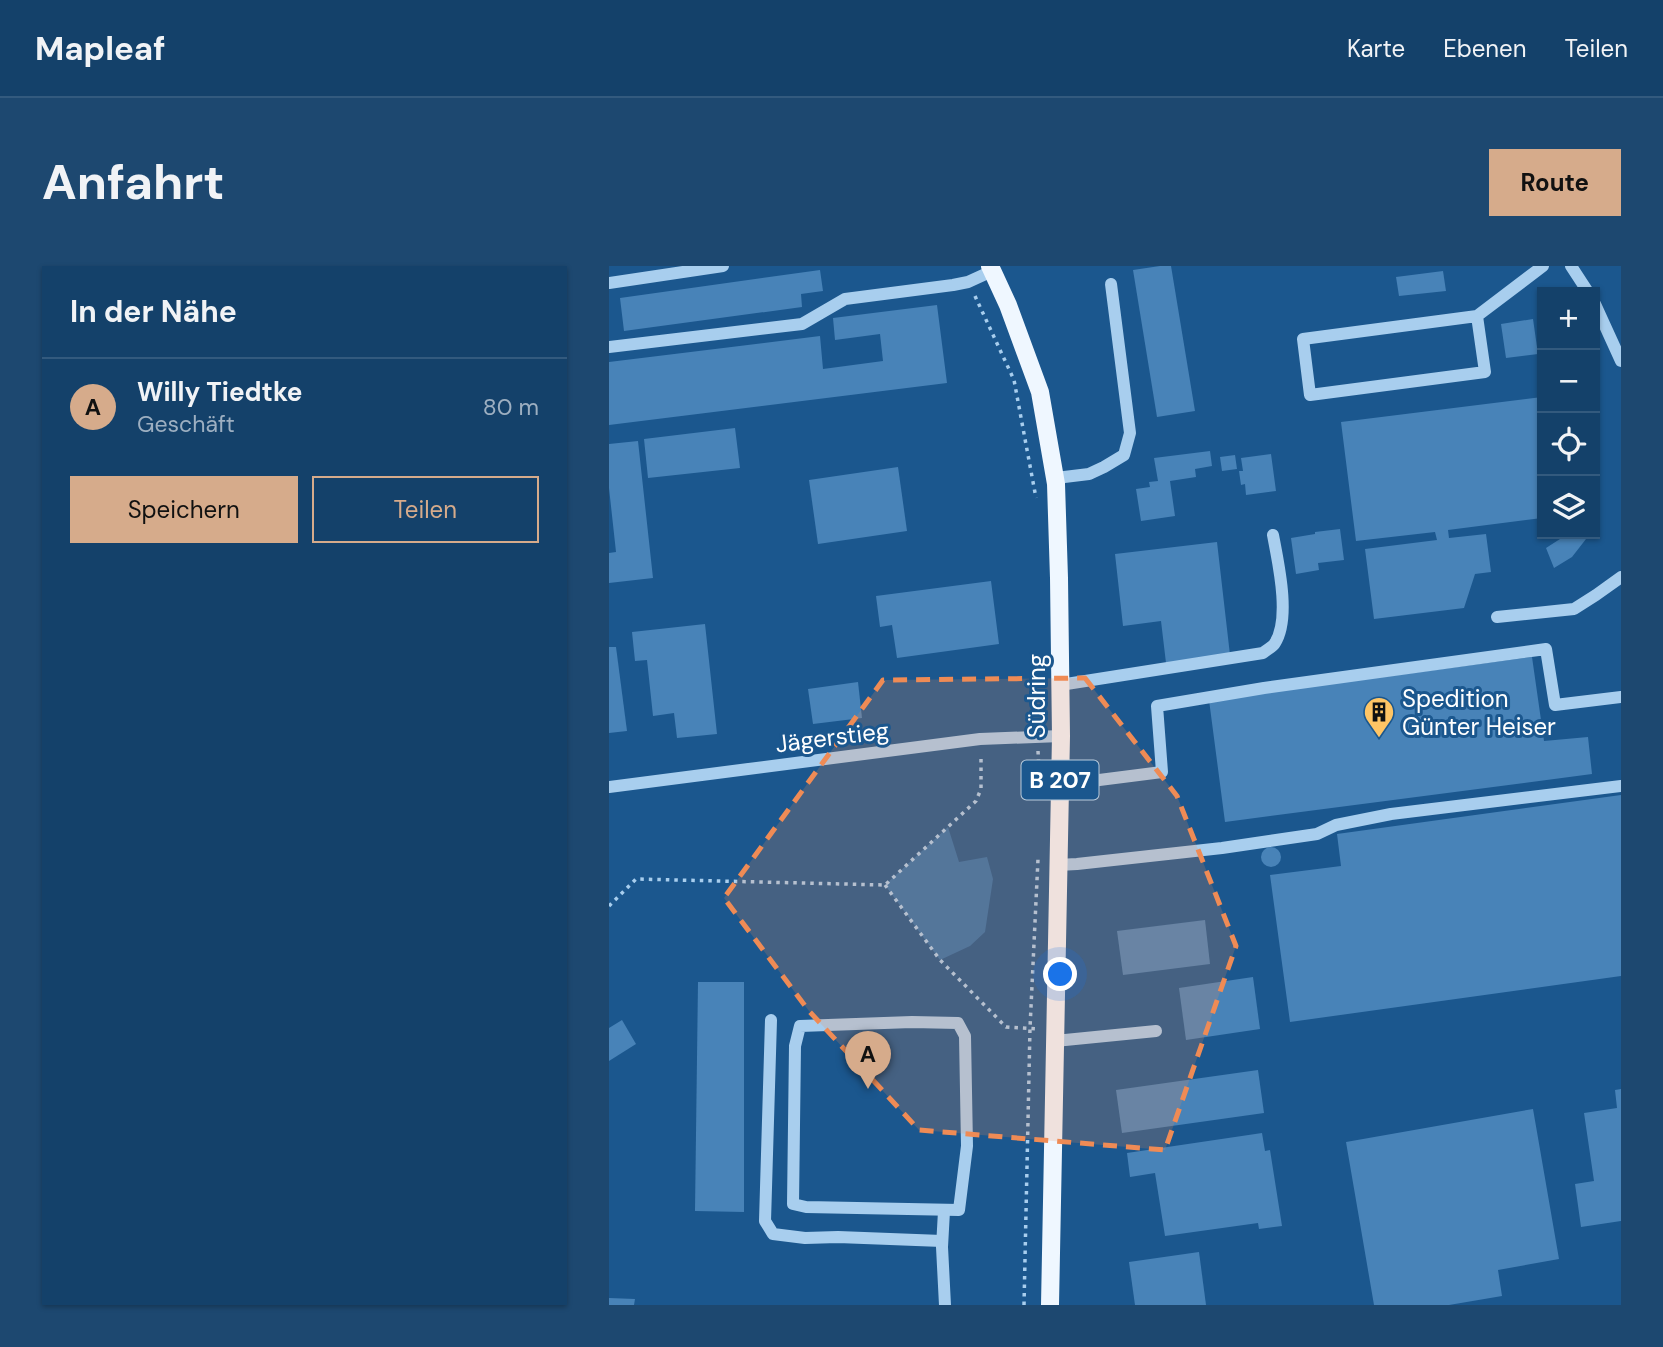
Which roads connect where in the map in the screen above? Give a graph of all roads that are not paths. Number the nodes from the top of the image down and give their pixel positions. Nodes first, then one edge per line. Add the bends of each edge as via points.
1 (723, 266) edge
2 (1543, 266) edge
3 (1571, 266) edge
4 (991, 268) edge
5 (609, 283) edge
6 (1111, 284) dead end
7 (1585, 287) edge
8 (1600, 315) edge
9 (1477, 317) junction
10 (609, 347) edge
11 (1620, 357) edge
12 (1055, 478) junction
13 (1273, 535) dead end
14 (1621, 577) edge
15 (1497, 617) dead end
16 (1061, 685) junction
17 (1621, 697) edge
18 (1061, 736) junction
19 (1060, 785) junction
20 (1621, 786) edge
21 (609, 787) edge
22 (1058, 865) junction
23 (771, 1020) dead end
24 (1156, 1031) dead end
25 (1055, 1035) junction
26 (944, 1210) junction
27 (942, 1241) junction
28 (945, 1305) edge
29 (1050, 1305) edge

1 - 5 street
2 - 9 street
3 - 7 street
4 - 10 street via 968,282 845,299 801,324
4 - 12 main road, Südring / B 207 via 1040,392
6 - 12 street via 1130,433 1124,455 1089,474
8 - 11 street
9 - 9 street via 1303,339 1310,395 1485,372
12 - 16 main road, Südring / B 207
13 - 16 street via 1282,584 1282,621 1275,644 1263,653
14 - 15 street via 1574,609
16 - 18 main road, Südring / B 207
17 - 19 street via 1555,705 1546,649 1264,688 1157,706 1162,772
18 - 19 main road, Südring / B 207
18 - 21 street, Jägerstieg via 981,739
19 - 22 main road, Südring / B 207
20 - 22 street via 1391,814 1336,825 1318,834 1222,848
22 - 25 main road, Südring / B 207
23 - 27 street via 765,1221 773,1234
24 - 25 street
25 - 29 main road, Südring / B 207
26 - 26 street via 959,1210 967,1146 965,1036 958,1023 800,1026 795,1046 793,1204
26 - 27 street
27 - 28 street

